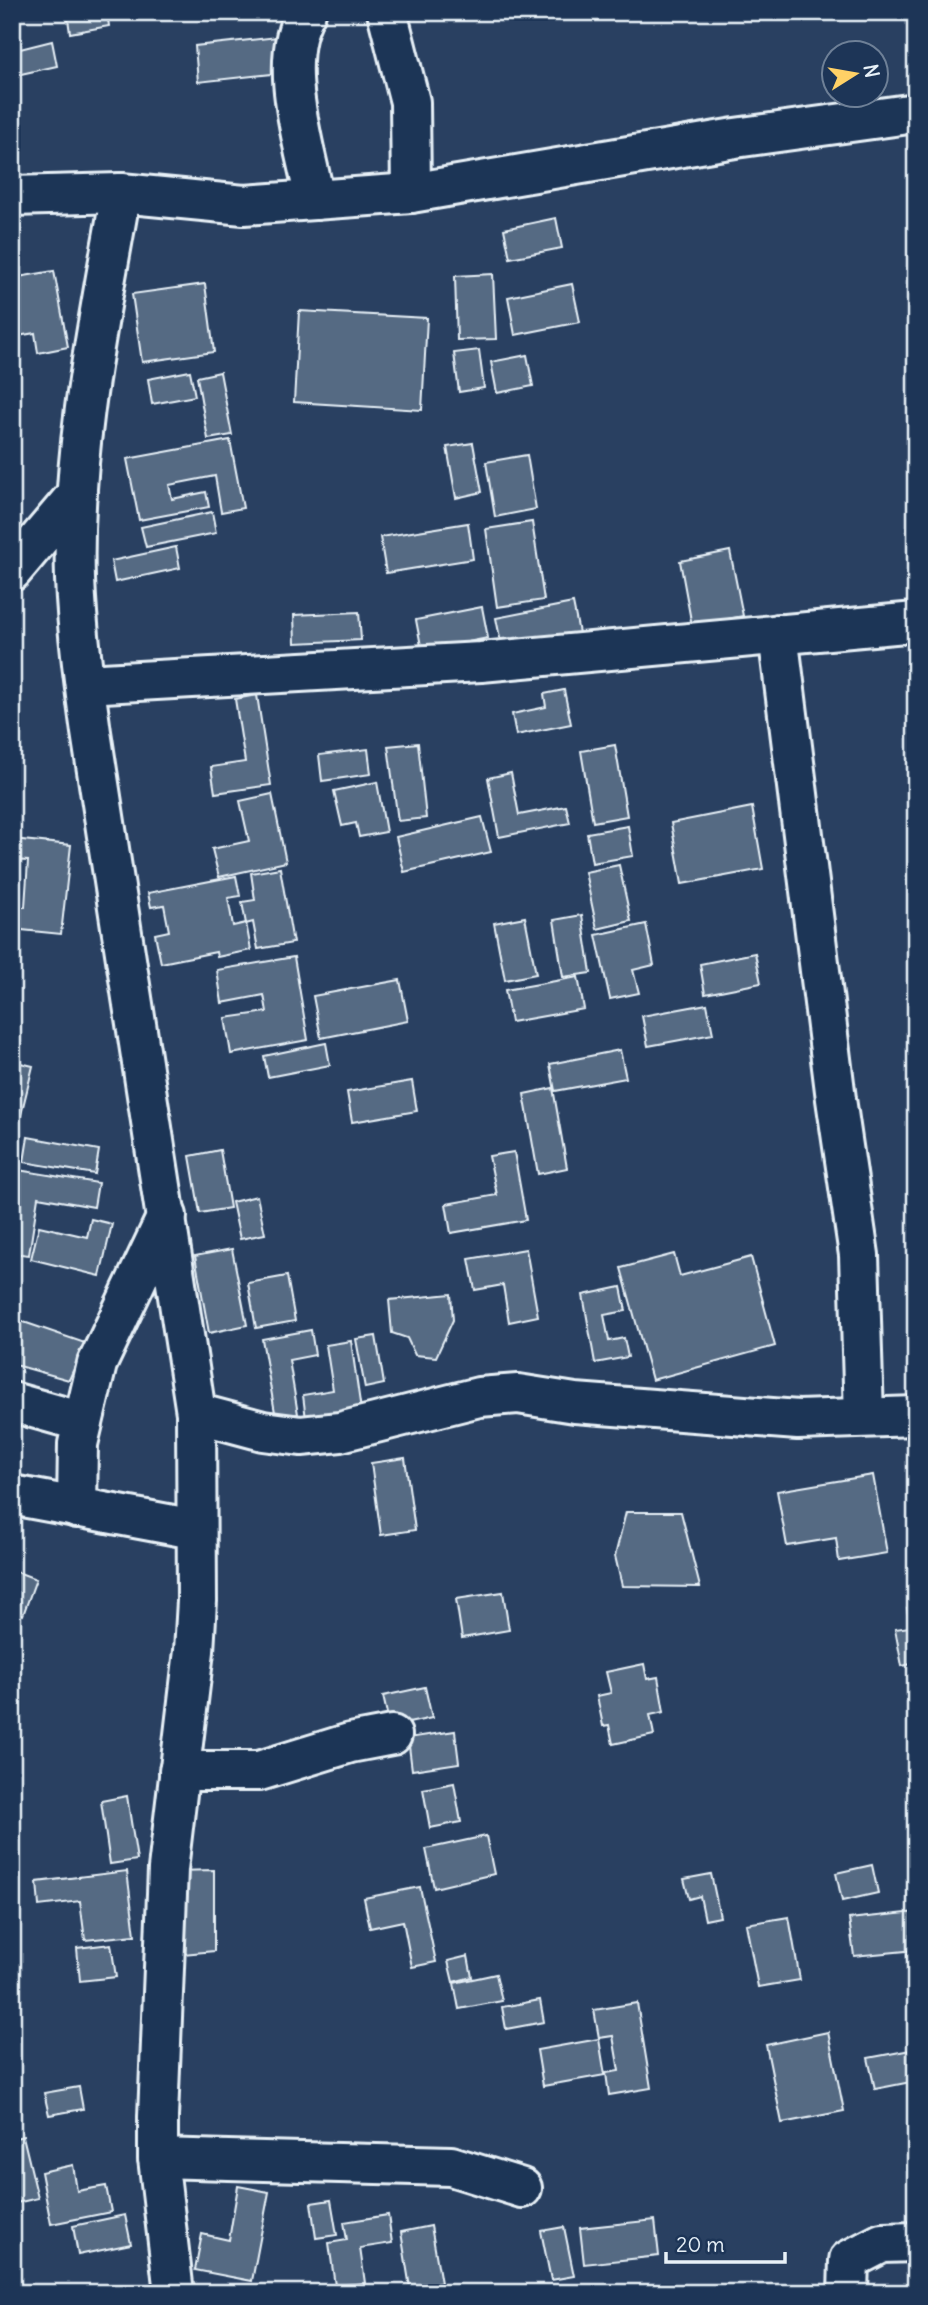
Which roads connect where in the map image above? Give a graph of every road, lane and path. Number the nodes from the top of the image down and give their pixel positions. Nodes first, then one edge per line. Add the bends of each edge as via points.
1 (306, 12) edge
2 (387, 12) edge
3 (916, 113) edge
4 (121, 192) junction
5 (411, 193) junction
6 (12, 196) edge
7 (315, 200) junction
8 (77, 494) junction
9 (12, 571) edge
10 (916, 622) edge
11 (778, 634) junction
12 (85, 684) junction
13 (167, 1216) junction
14 (12, 1402) edge
15 (196, 1413) junction
16 (916, 1416) edge
17 (864, 1417) junction
18 (83, 1422) junction
19 (12, 1494) edge
20 (77, 1507) junction
21 (194, 1529) junction
22 (392, 1735) dead end
23 (179, 1771) junction
24 (158, 2158) junction
25 (522, 2188) dead end
26 (916, 2242) edge
27 (174, 2293) edge
28 (848, 2293) edge

1 - 7 street via 292,47 292,76
2 - 5 street via 410,102
3 - 5 street via 735,138
4 - 6 street
4 - 7 street via 244,205
4 - 8 street via 94,348
5 - 7 street
8 - 9 street
8 - 12 street via 75,577
10 - 11 street
11 - 12 street via 481,662
11 - 17 street via 859,1255
12 - 13 street
13 - 15 street
13 - 18 street via 97,1364
14 - 18 street
15 - 17 street via 301,1436 340,1432 479,1397 517,1394 575,1404 798,1420
15 - 21 street
16 - 17 street
18 - 20 street
19 - 20 street
20 - 21 street
21 - 23 street via 194,1651
22 - 23 street via 258,1771
23 - 24 street via 168,1869
24 - 25 street via 451,2166
24 - 27 street
26 - 28 street via 881,2243 849,2260

